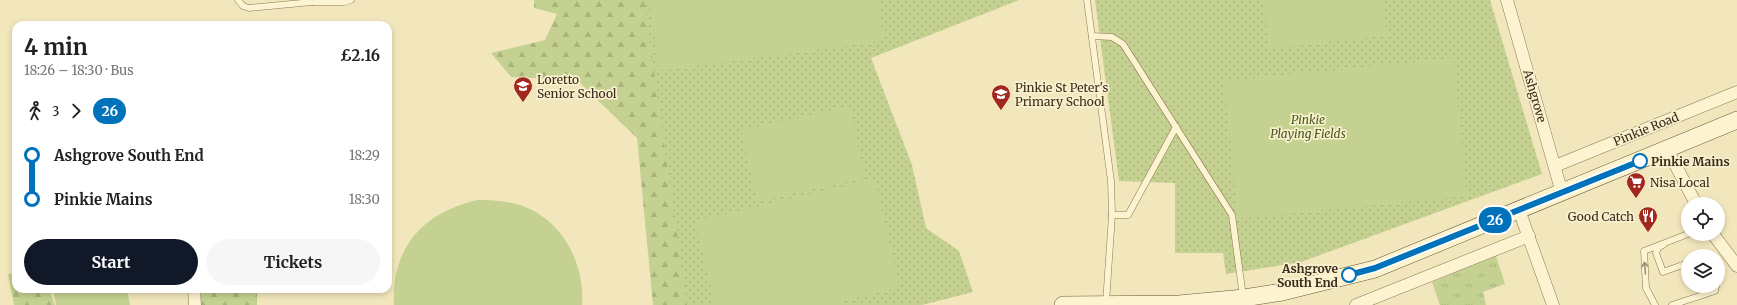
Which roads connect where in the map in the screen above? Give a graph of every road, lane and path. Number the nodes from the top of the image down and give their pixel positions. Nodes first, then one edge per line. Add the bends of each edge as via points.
1 (238, 0) edge
2 (351, 0) edge
3 (1087, 0) edge
4 (1507, 0) edge
5 (311, 1) edge
6 (1092, 36) junction
7 (1737, 92) edge
8 (1737, 120) edge
9 (1176, 127) junction
10 (1667, 149) junction
11 (1555, 166) junction
12 (1562, 193) junction
13 (1692, 197) edge
14 (1519, 210) junction
15 (1112, 215) junction
16 (1529, 236) junction
17 (1681, 237) edge
18 (1673, 240) junction
19 (1718, 241) edge
20 (1681, 266) edge
21 (1737, 266) edge
22 (194, 293) edge
23 (1706, 293) edge
24 (1244, 302) edge
25 (1106, 304) edge
26 (195, 305) edge
27 (1063, 305) edge
28 (1356, 305) edge
29 (1553, 305) edge
30 (1655, 305) edge
31 (1672, 305) edge

1 - 5 lane via 249,8
2 - 5 lane
3 - 6 lane
4 - 11 street, Ashgrove
6 - 9 lane via 1112,38 1123,44
6 - 15 lane via 1111,181
7 - 11 street, Pinkie Road
8 - 10 main road
9 - 15 lane via 1128,215
9 - 24 lane via 1232,215
10 - 12 main road
10 - 13 street
11 - 12 street, Ashgrove
12 - 14 main road
14 - 16 street
14 - 24 main road via 1375,268
15 - 25 lane
16 - 28 street
16 - 29 street
17 - 18 lane
18 - 20 lane via 1658,248 1656,253 1663,272
30 -> 18 lane via 1646,288 1644,251
19 - 21 street
22 - 26 street
23 - 31 lane
24 - 25 main road
25 - 27 main road

